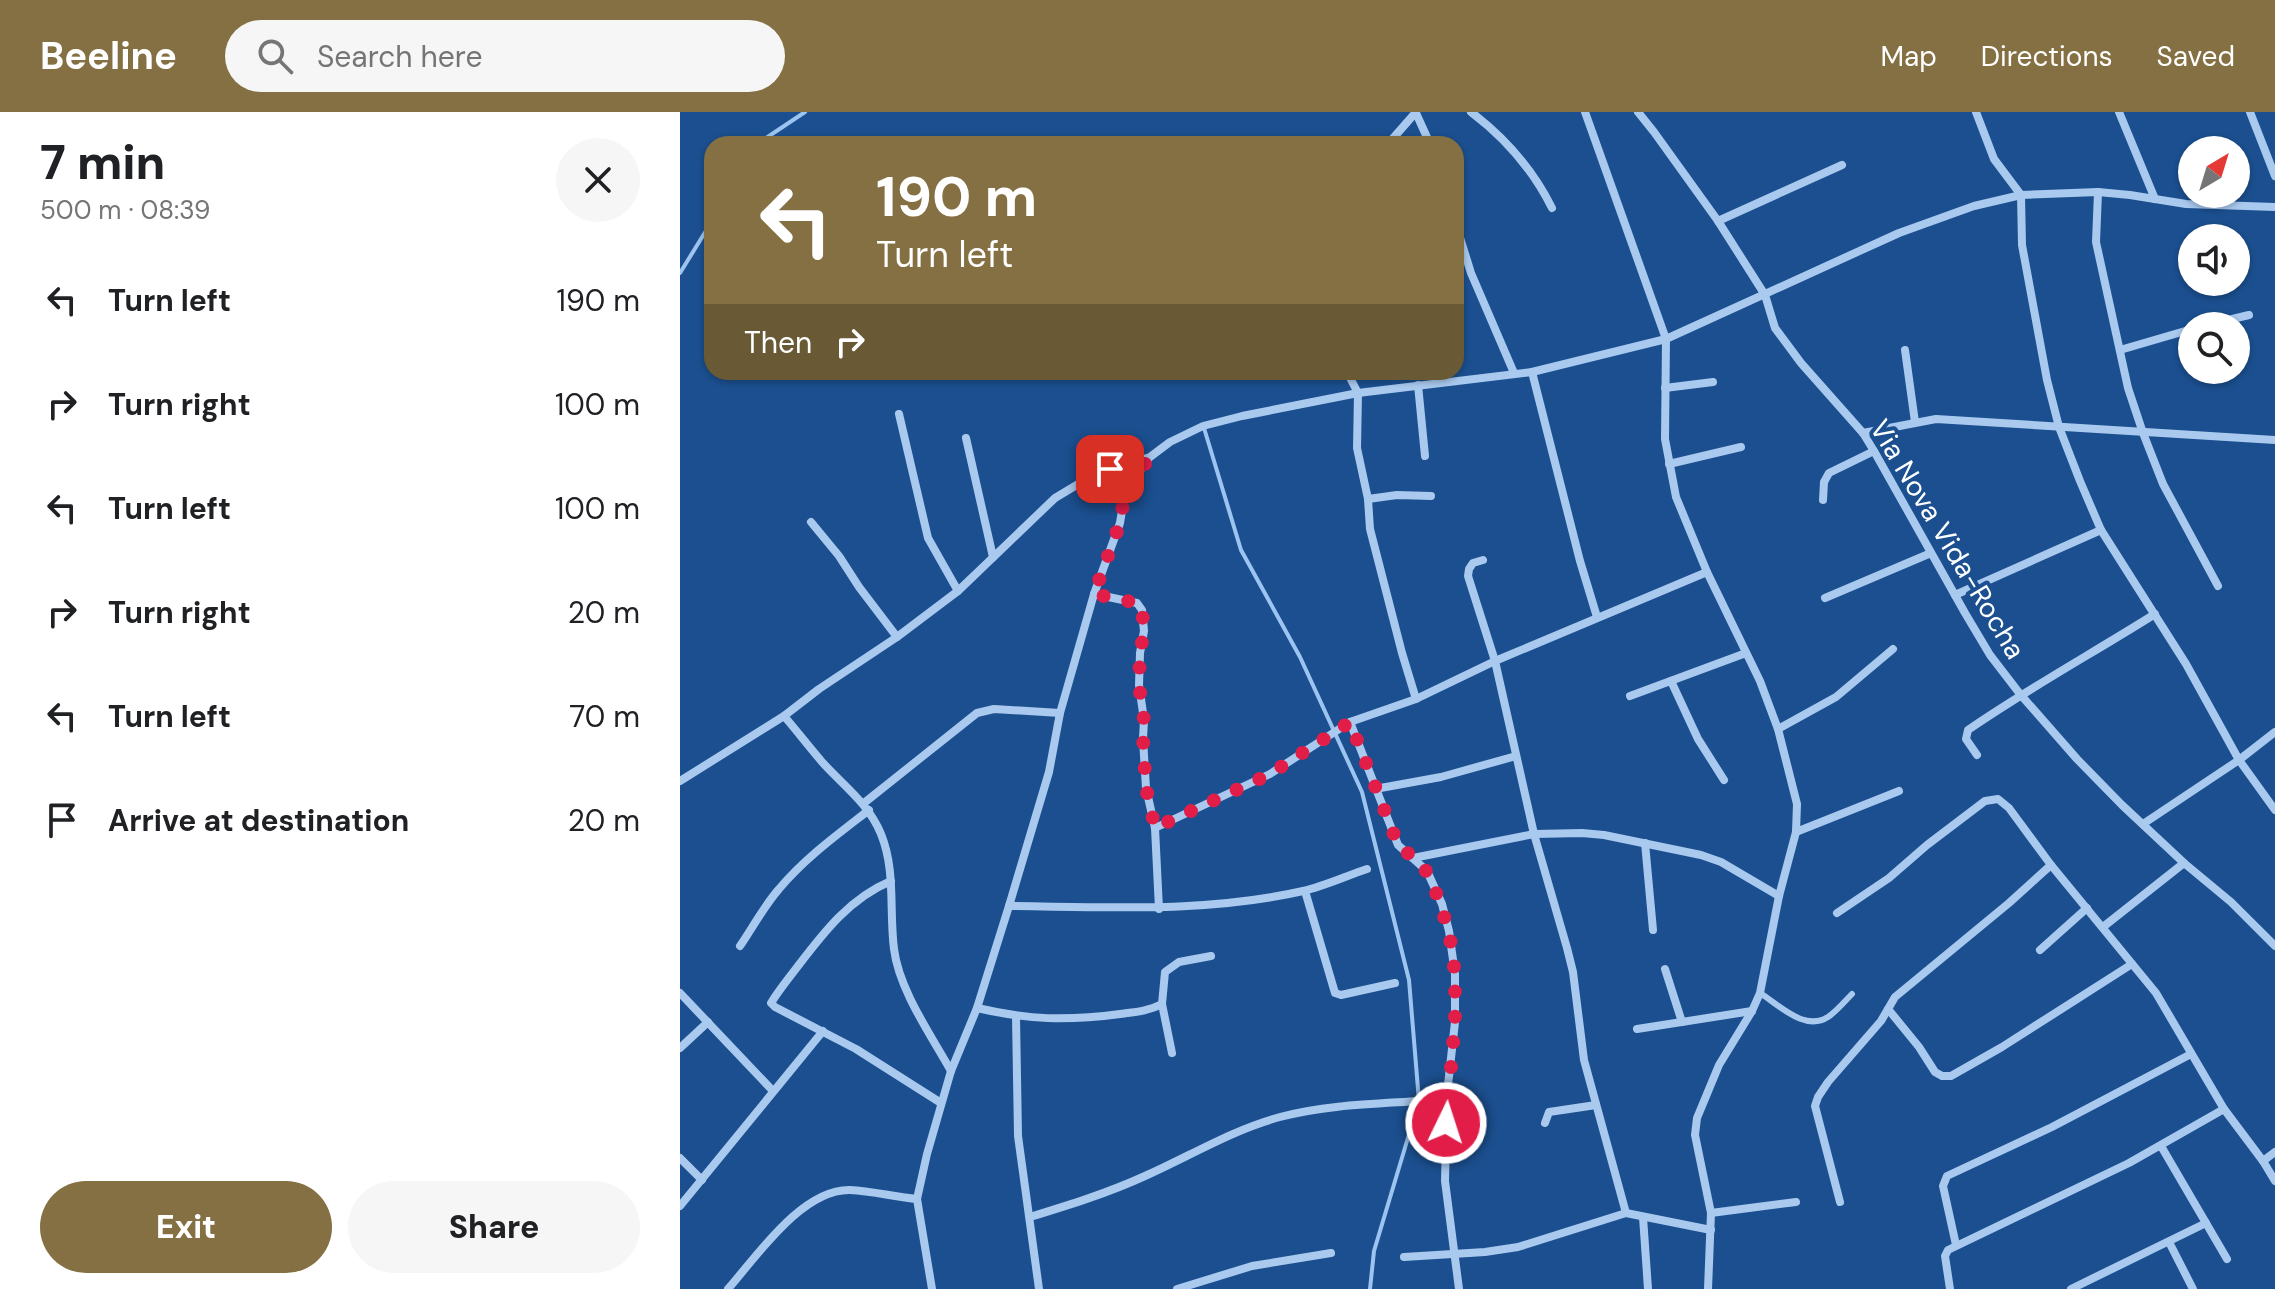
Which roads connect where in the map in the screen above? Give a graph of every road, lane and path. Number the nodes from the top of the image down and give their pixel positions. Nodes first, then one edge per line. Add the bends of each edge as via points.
1 (1416, 112) edge
2 (1471, 112) edge
3 (1585, 112) edge
4 (1638, 112) edge
5 (1976, 112) edge
6 (2119, 112) edge
7 (2250, 112) edge
8 (1395, 136) edge
9 (1426, 136) edge
10 (1842, 165) dead end
11 (2275, 176) edge
12 (2098, 192) junction
13 (2021, 195) junction
14 (2155, 199) junction
15 (2275, 207) edge
16 (1552, 208) dead end
17 (1718, 221) junction
18 (1464, 251) edge
19 (1765, 295) junction
20 (2178, 333) edge
21 (1666, 339) junction
22 (1905, 350) dead end
23 (2120, 350) junction
24 (1532, 372) junction
25 (1514, 373) junction
26 (1464, 379) edge
27 (1351, 380) edge
28 (1458, 380) edge
29 (1713, 382) dead end
30 (1418, 385) junction
31 (1665, 388) junction
32 (1358, 393) junction
33 (899, 414) dead end
34 (1915, 422) junction
35 (2059, 427) junction
36 (1863, 433) junction
37 (2143, 433) junction
38 (966, 438) dead end
39 (2275, 440) edge
40 (1741, 447) dead end
41 (1874, 451) junction
42 (1425, 456) dead end
43 (1150, 457) junction
44 (1669, 464) junction
45 (1431, 496) dead end
46 (1368, 499) junction
47 (1823, 500) dead end
48 (811, 522) dead end
49 (2101, 530) junction
50 (1931, 553) junction
51 (993, 557) junction
52 (1483, 560) dead end
53 (1707, 572) junction
54 (2218, 586) dead end
55 (958, 591) junction
56 (1094, 594) junction
57 (1955, 595) junction
58 (1825, 598) dead end
59 (2155, 614) junction
60 (1597, 617) junction
61 (897, 637) junction
62 (1893, 649) dead end
63 (1746, 653) junction
64 (1495, 661) junction
65 (1671, 681) junction
66 (2020, 694) junction
67 (1630, 696) dead end
68 (1416, 699) junction
69 (1060, 713) junction
70 (784, 716) junction
71 (1350, 722) junction
72 (1778, 729) junction
73 (2275, 732) edge
74 (1977, 755) dead end
75 (1516, 756) junction
76 (2239, 760) junction
77 (1724, 780) dead end
78 (680, 781) edge
79 (1375, 789) junction
80 (1899, 791) dead end
81 (866, 807) junction
82 (2275, 810) edge
83 (2143, 824) junction
84 (1155, 828) junction
85 (1796, 832) junction
86 (1534, 834) junction
87 (1645, 843) junction
88 (1413, 858) junction
89 (2184, 863) junction
90 (2051, 865) junction
91 (1367, 869) dead end
92 (891, 881) junction
93 (1305, 891) junction
94 (1779, 896) junction
95 (1009, 906) junction
96 (2087, 908) junction
97 (1159, 909) junction
98 (1837, 913) dead end
99 (2103, 927) junction
100 (1653, 930) dead end
101 (740, 946) dead end
102 (2275, 946) edge
103 (2040, 950) dead end
104 (1211, 956) dead end
105 (2132, 964) junction
106 (1665, 969) dead end
107 (1395, 983) dead end
108 (680, 993) edge
109 (1760, 993) junction
110 (1852, 994) dead end
111 (1162, 1004) junction
112 (977, 1008) junction
113 (1888, 1009) junction
114 (1752, 1011) junction
115 (1016, 1017) junction
116 (708, 1022) junction
117 (1682, 1022) junction
118 (1637, 1029) dead end
119 (823, 1031) junction
120 (680, 1048) edge
121 (1172, 1053) dead end
122 (2191, 1054) junction
123 (951, 1071) junction
124 (773, 1091) junction
125 (1419, 1101) dead end
126 (941, 1103) junction
127 (1596, 1105) junction
128 (2224, 1109) junction
129 (1545, 1123) dead end
130 (2161, 1146) junction
131 (2275, 1152) edge
132 (680, 1158) edge
133 (2263, 1161) junction
134 (702, 1180) junction
135 (2275, 1181) edge
136 (917, 1199) junction
137 (1796, 1202) dead end
138 (1840, 1202) dead end
139 (680, 1206) edge
140 (1626, 1213) junction
141 (1711, 1213) junction
142 (1030, 1217) junction
143 (1643, 1217) junction
144 (2206, 1223) junction
145 (1711, 1230) junction
146 (2169, 1242) junction
147 (1956, 1245) junction
148 (1331, 1253) dead end
149 (1456, 1254) junction
150 (1404, 1257) dead end
151 (2227, 1259) dead end
152 (728, 1289) edge
153 (932, 1289) edge
154 (1039, 1289) edge
155 (1177, 1289) edge
156 (1459, 1289) edge
157 (1648, 1289) edge
158 (1708, 1289) edge
159 (1950, 1289) edge
160 (2071, 1289) edge
161 (2193, 1289) edge

1 - 8 street
1 - 9 street
2 - 16 street via 1523,162
3 - 21 street
4 - 17 street, Via Nova Vida-Rocha
5 - 13 street via 1994,159
6 - 14 street
7 - 11 street
10 - 17 street
12 - 13 street
12 - 14 street
12 - 23 street via 2096,242
13 - 19 street via 1899,233
13 - 35 street via 2022,245
14 - 15 street
17 - 19 street, Via Nova Vida-Rocha
18 - 25 street
19 - 21 street
19 - 36 street, Via Nova Vida-Rocha via 1775,328
20 - 23 street
21 - 24 street
21 - 31 street
22 - 34 street
23 - 37 street
24 - 25 street
24 - 60 street
25 - 26 street
27 - 32 street
28 - 30 street
29 - 31 street
30 - 32 street
30 - 42 street
31 - 44 street
32 - 43 street via 1203,426
32 - 46 street via 1357,448
33 - 55 street via 928,538
34 - 35 street
34 - 36 street
35 - 37 street
35 - 49 street
36 - 41 street, Via Nova Vida-Rocha
37 - 39 street
37 - 54 street via 2163,484
38 - 51 street
40 - 44 street
41 - 47 street via 1829,473
41 - 50 street, Via Nova Vida-Rocha
43 - 51 street via 1110,469 1055,498
43 - 56 street via 1125,492 1120,523
44 - 53 street via 1676,497
45 - 46 street
46 - 68 street via 1370,529
48 - 61 street
49 - 57 street
49 - 59 street
50 - 57 street, Via Nova Vida-Rocha
50 - 58 street
51 - 55 street
52 - 64 street via 1473,563 1468,576
53 - 60 street
53 - 63 street
55 - 61 street
56 - 69 street
56 - 84 street via 1137,603 1142,610 1139,685 1146,788
57 - 66 street, Via Nova Vida-Rocha
59 - 66 street
59 - 76 street
60 - 64 street
61 - 70 street
62 - 72 street via 1836,697
63 - 65 street
63 - 72 street
64 - 68 street
64 - 75 street
65 - 67 street
65 - 77 street
66 - 74 street via 1968,730 1966,739
66 - 83 street, Via Nova Vida-Rocha
68 - 71 street
69 - 81 street via 977,713
69 - 95 street via 1049,772
70 - 78 street
70 - 81 street
71 - 79 street
71 - 84 street via 1270,774
72 - 85 street via 1797,804
73 - 76 street
75 - 79 street
75 - 86 street
76 - 82 street
76 - 83 street
79 - 88 street via 1398,845
80 - 85 street
81 - 92 street via 881,834
81 - 101 street via 777,891
83 - 89 street, Via Nova Vida-Rocha
84 - 97 street
85 - 94 street
86 - 87 street via 1582,833
86 - 88 street
86 - 127 street via 1570,960 1580,1041
87 - 94 street via 1721,862
87 - 100 street
88 - 149 street via 1427,871 1442,904 1454,962 1445,1181
89 - 99 street
89 - 102 street, Via Nova Vida-Rocha
90 - 96 street
90 - 98 street via 2009,808 1998,799 1985,801
90 - 113 street via 1895,997
91 - 93 street
92 - 119 street via 872,889 825,931 771,1003
92 - 123 street via 899,969
93 - 97 street
93 - 107 street via 1335,993
94 - 109 street
95 - 97 street
95 - 112 street
96 - 99 street
96 - 103 street
99 - 105 street
104 - 111 street via 1179,962 1165,972
105 - 113 street via 1951,1076 1935,1072
105 - 122 street via 2156,993
106 - 117 street
108 - 116 street
109 - 110 lane via 1811,1022 1827,1018
109 - 114 street
111 - 115 street via 1085,1019
111 - 121 street
112 - 115 street
112 - 123 street
113 - 138 street via 1828,1082 1815,1106
114 - 117 street
114 - 141 street via 1719,1065 1697,1118 1695,1135
115 - 142 street via 1018,1136
116 - 120 street
116 - 124 street
117 - 118 street
119 - 124 street
119 - 126 street
122 - 128 street
122 - 147 street via 1947,1176 1943,1186
123 - 126 street
124 - 134 street
125 - 142 street via 1341,1105 1279,1117 1122,1186
126 - 136 street
127 - 129 street via 1549,1112
127 - 140 street
128 - 130 street
128 - 133 street
130 - 144 street
130 - 147 street
131 - 133 street
132 - 134 street
133 - 135 street
134 - 139 street
136 - 152 street via 849,1190 816,1199 773,1237
136 - 153 street
137 - 141 street
140 - 143 street
140 - 149 street via 1518,1247
141 - 145 street
142 - 154 street
143 - 145 street
143 - 157 street
144 - 146 street
144 - 151 street
145 - 158 street
146 - 160 street
146 - 161 street
147 - 159 street via 1945,1256
148 - 155 street via 1252,1266
149 - 150 street
149 - 156 street

